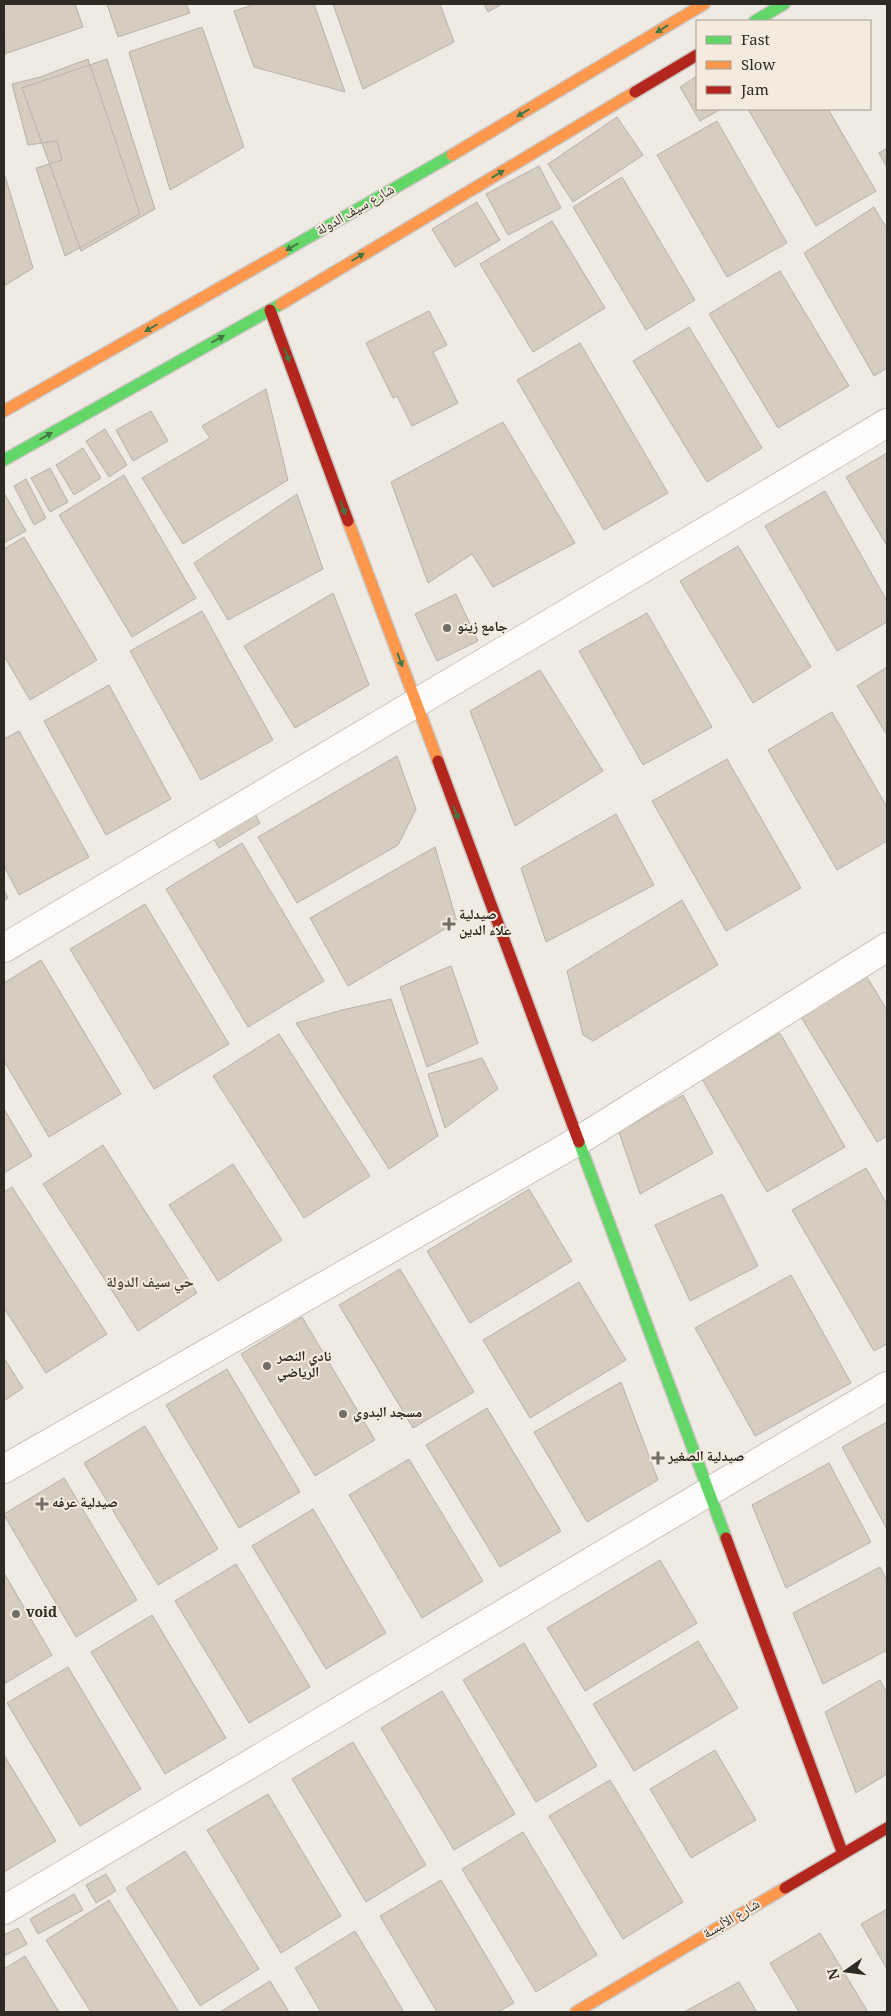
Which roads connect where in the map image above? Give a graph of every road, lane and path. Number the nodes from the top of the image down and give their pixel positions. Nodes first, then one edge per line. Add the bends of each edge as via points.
1 (704, 4) edge
2 (784, 4) edge
3 (757, 20) edge
4 (696, 56) edge
5 (270, 310) junction
6 (4, 411) edge
7 (887, 423) edge
8 (4, 460) edge
9 (416, 704) junction
10 (887, 947) edge
11 (4, 948) edge
12 (578, 1142) junction
13 (887, 1386) edge
14 (4, 1469) edge
15 (709, 1493) junction
16 (887, 1828) edge
17 (843, 1854) junction
18 (4, 1910) edge
19 (590, 2009) edge
20 (576, 2012) edge

1 -> 6 main road, شارع سيف الدولة via 439,163
2 - 3 main road
5 -> 4 main road
8 -> 5 main road
5 -> 9 main road
7 - 9 street
9 - 11 street
9 -> 12 main road
10 - 12 street
12 - 14 street
12 - 15 main road
13 - 15 street
15 - 17 main road
15 - 18 street
16 - 17 main road, شارع الألبسة
17 - 19 main road, شارع الألبسة
19 - 20 main road, شارع الألبسة

